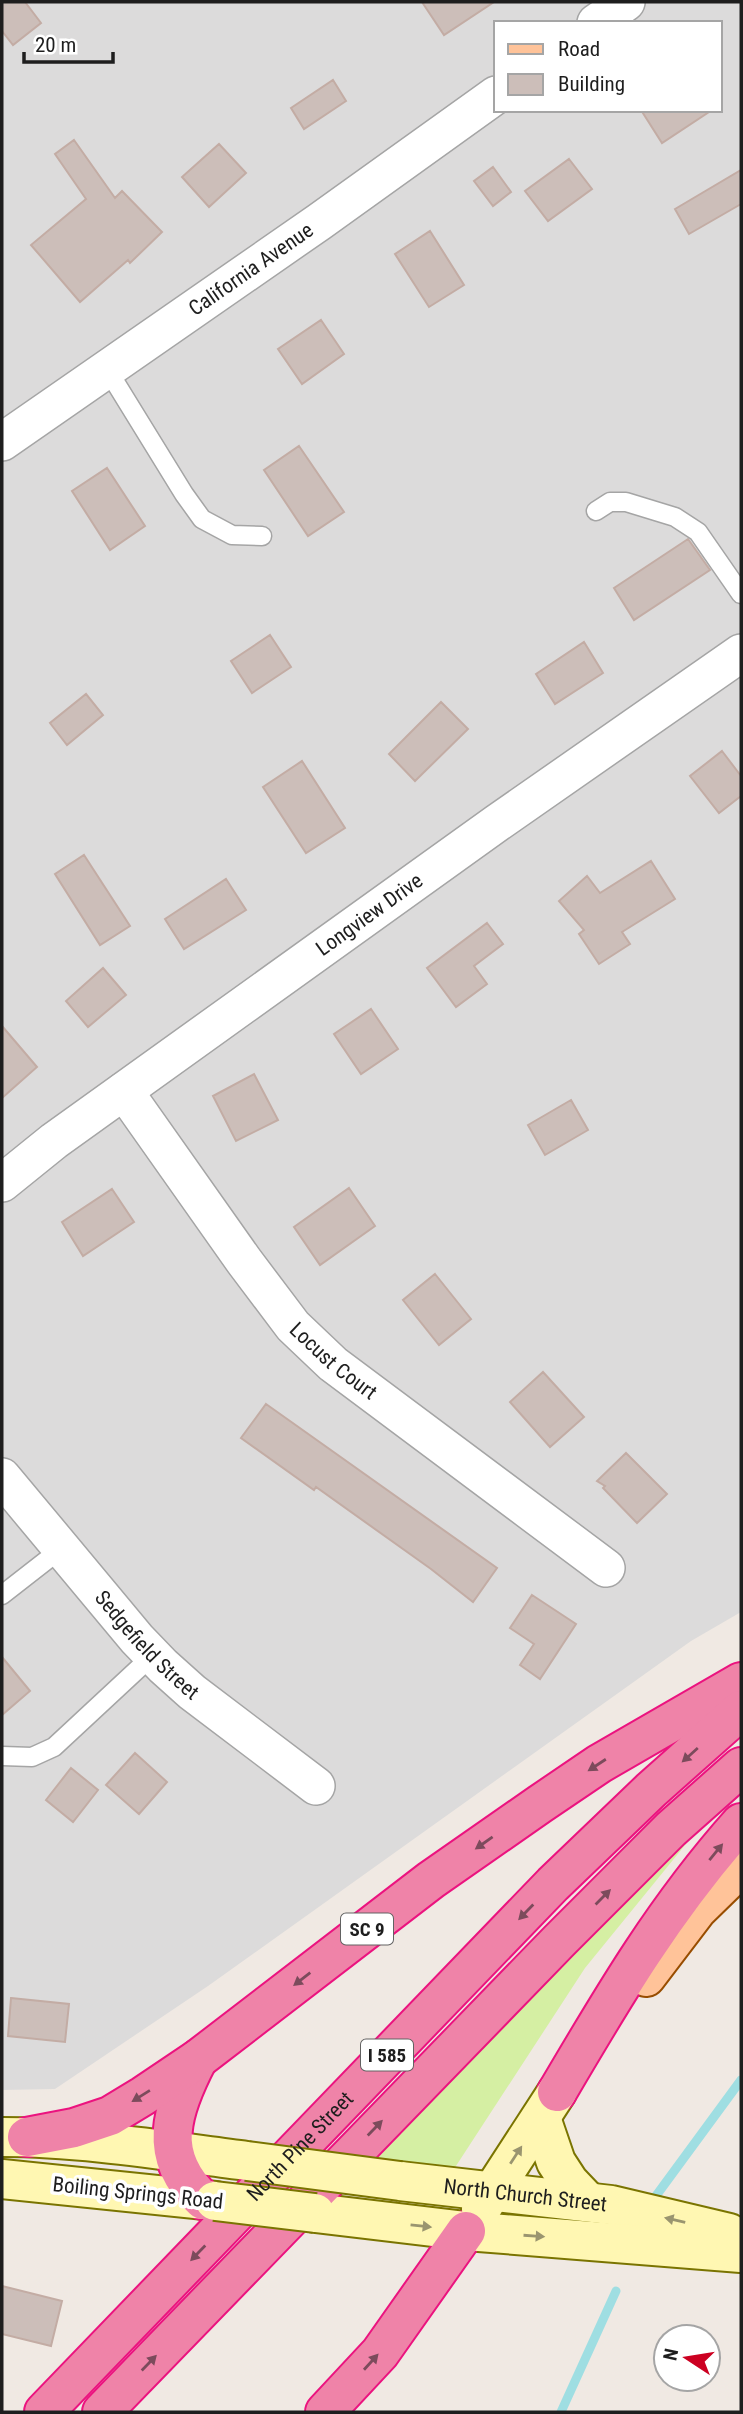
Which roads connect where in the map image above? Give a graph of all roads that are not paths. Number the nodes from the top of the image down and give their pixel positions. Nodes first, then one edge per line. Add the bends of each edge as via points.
1 (626, 2) edge
2 (599, 21) edge
3 (494, 96) edge
4 (107, 369) junction
5 (2, 442) edge
6 (596, 511) dead end
7 (261, 536) dead end
8 (741, 594) edge
9 (740, 658) edge
10 (124, 1091) junction
11 (2, 1183) edge
12 (2, 1477) edge
13 (61, 1549) junction
14 (606, 1568) dead end
15 (2, 1595) edge
16 (153, 1655) junction
17 (741, 1682) edge
18 (741, 1710) edge
19 (2, 1755) edge
20 (741, 1768) edge
21 (316, 1786) dead end
22 (741, 1823) edge
23 (741, 1867) edge
24 (198, 2059) junction
25 (549, 2105) junction
26 (14, 2137) edge
27 (173, 2152) junction
28 (307, 2169) joint
29 (2, 2179) edge
30 (492, 2192) junction
31 (209, 2201) junction
32 (588, 2202) junction
33 (315, 2213) joint
34 (466, 2231) junction
35 (741, 2236) edge
36 (741, 2253) edge
37 (44, 2412) edge
38 (102, 2412) edge
39 (325, 2412) edge

1 - 2 street
3 - 4 street, California Avenue
4 - 5 street, California Avenue
4 - 7 lane via 202,519 232,535
6 - 8 lane via 610,502 626,502 675,517 698,532
9 - 10 street, Longview Drive via 497,823
10 - 11 street, Longview Drive
10 - 14 street, Locust Court via 293,1325 333,1364
12 - 13 street, Sedgefield Street
13 - 15 lane
13 - 16 street, Sedgefield Street
16 - 19 lane via 54,1747 32,1757
16 - 21 street, Sedgefield Street via 192,1692
17 -> 24 highway, SC 9 via 598,1764 442,1872
18 -> 37 highway, North Pine Street / I 585 via 553,1884
38 -> 20 highway, North Pine Street / I 585 via 559,1941 671,1829
25 -> 22 highway via 629,1970 679,1898
23 - 25 main road via 697,1910
24 -> 26 highway, SC 9 via 110,2116 74,2128
24 - 27 highway via 173,2120
30 -> 25 main road
25 - 32 main road via 556,2162
26 - 27 main road, Boiling Springs Road
27 - 28 main road, Boiling Springs Road, bridge
27 - 31 highway via 188,2187
28 - 30 main road, North Church Street, bridge
29 - 31 main road, Boiling Springs Road
30 - 32 main road, North Church Street
30 - 34 main road
31 - 33 main road, Boiling Springs Road, bridge
35 -> 32 main road, North Church Street
33 -> 34 main road, North Church Street
34 -> 36 main road, North Church Street
39 -> 34 highway via 380,2353

